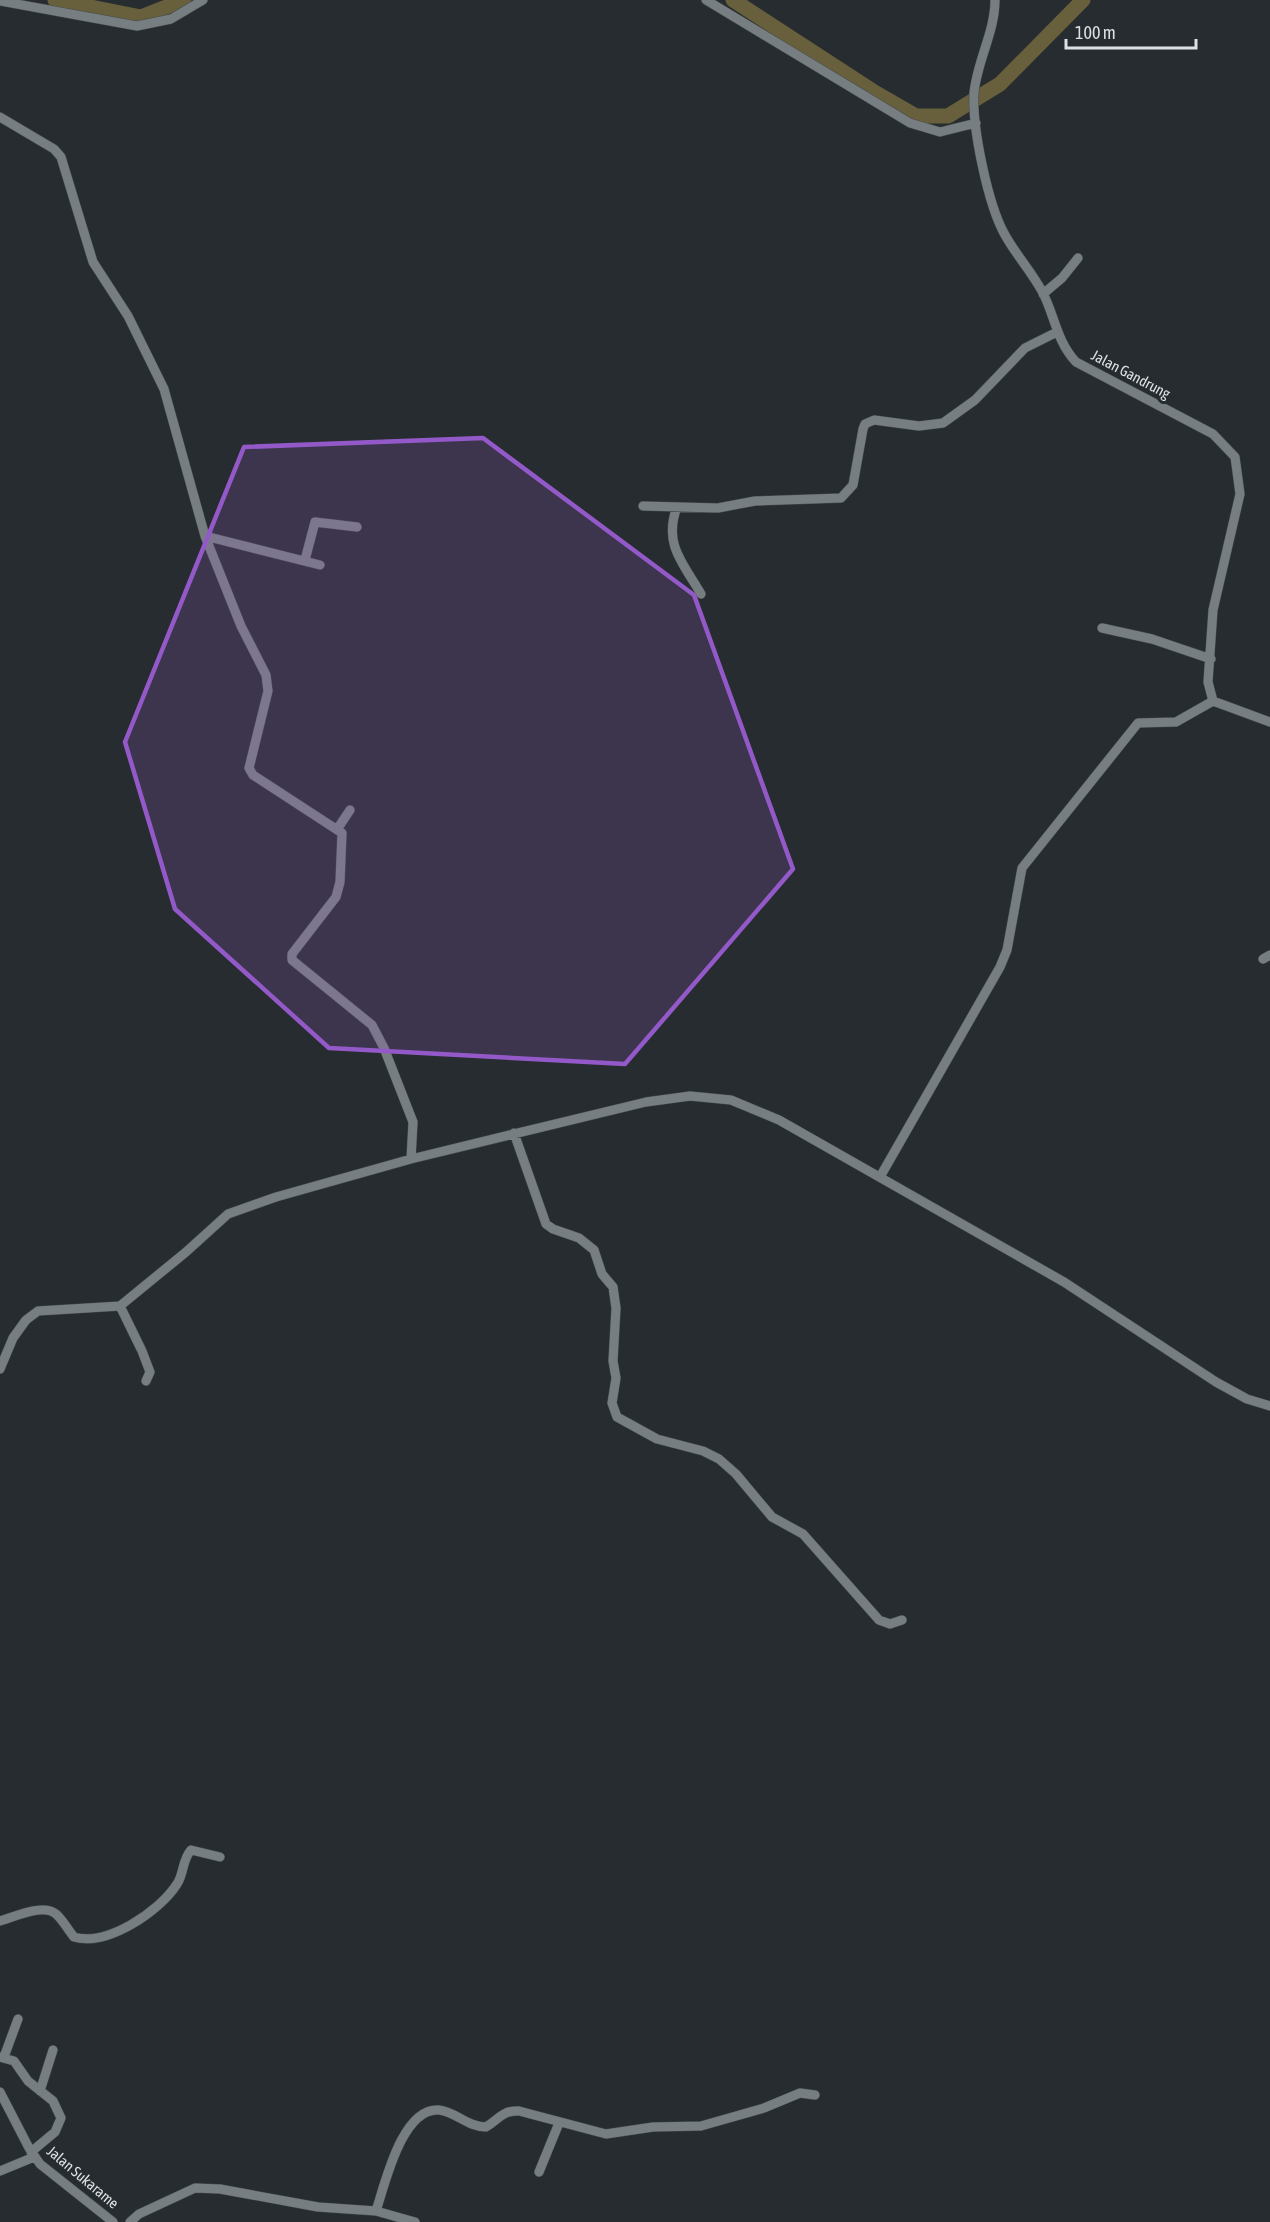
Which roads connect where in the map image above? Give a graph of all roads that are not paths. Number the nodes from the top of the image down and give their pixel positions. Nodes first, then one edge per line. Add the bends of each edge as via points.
1 (203, 0) edge
2 (705, 0) edge
3 (995, 0) edge
4 (0, 1) edge
5 (0, 117) edge
6 (976, 120) junction
7 (1078, 258) dead end
8 (1043, 294) junction
9 (1057, 332) junction
10 (643, 506) dead end
11 (677, 507) junction
12 (357, 527) dead end
13 (205, 536) junction
14 (305, 560) junction
15 (321, 565) dead end
16 (701, 594) dead end
17 (1102, 628) dead end
18 (1211, 659) junction
19 (1213, 701) junction
20 (1270, 723) edge
21 (350, 810) dead end
22 (338, 828) junction
23 (514, 1133) junction
24 (411, 1159) junction
25 (880, 1177) junction
26 (120, 1306) junction
27 (0, 1369) edge
28 (146, 1381) dead end
29 (1270, 1406) edge
30 (902, 1620) dead end
31 (220, 1857) dead end
32 (0, 1921) edge
33 (18, 2019) dead end
34 (53, 2050) dead end
35 (2, 2057) edge
36 (40, 2091) junction
37 (0, 2092) edge
38 (815, 2095) dead end
39 (558, 2128) junction
40 (32, 2154) junction
41 (0, 2171) edge
42 (539, 2172) dead end
43 (376, 2211) junction
44 (113, 2222) edge
45 (130, 2222) edge
46 (415, 2222) edge

1 - 4 street via 171,20 137,26
2 - 6 street via 910,123 940,132
3 - 6 street, Jalan Gandrung via 995,16 974,93
5 - 13 street via 54,149 65,164 93,262 128,316 164,389
6 - 8 street, Jalan Gandrung via 994,206 1005,235
7 - 8 street
8 - 9 street, Jalan Gandrung
9 - 11 street via 1025,348 975,400 943,423 919,426 874,420 865,424 853,485 841,498 755,501 718,508
9 - 18 street, Jalan Gandrung via 1076,362 1213,434 1235,457 1240,494 1214,610
10 - 11 street
11 - 16 street via 671,541
12 - 14 street via 315,522
13 - 14 street
13 - 22 street via 268,683 249,768 253,775
14 - 15 street
17 - 18 street via 1152,639
18 - 19 street, Jalan Gandrung via 1208,682
19 - 20 street
19 - 25 street via 1176,722 1138,723 1022,868 1009,943 1000,967
21 - 22 street
22 - 24 street via 344,839 336,897 292,954 292,960 372,1025 413,1122
23 - 24 street
23 - 25 street via 646,1102 690,1096 731,1100 779,1120
23 - 30 street via 546,1224 579,1238 594,1250 602,1274 613,1287 616,1378 612,1403 617,1417 657,1439 719,1459 772,1517 803,1534 879,1620 890,1624
24 - 26 street via 228,1214
25 - 29 street via 1064,1282 1216,1382
26 - 27 street via 44,1309 26,1320 13,1338
26 - 28 street via 150,1372
31 - 32 street via 190,1850 178,1884 134,1923 106,1936 74,1937 49,1911
33 - 35 street
34 - 36 street
35 - 36 street via 14,2061 27,2081
36 - 40 street via 52,2101 61,2120 56,2132
37 - 40 street, Jalan Sukarame
38 - 39 street via 800,2093 701,2126 606,2134
39 - 42 street
39 - 43 street via 509,2111 486,2127 476,2127 445,2111 429,2111 403,2136
40 - 41 street
40 - 44 street, Jalan Sukarame
43 - 45 street via 318,2207 230,2190 195,2188
43 - 46 street

